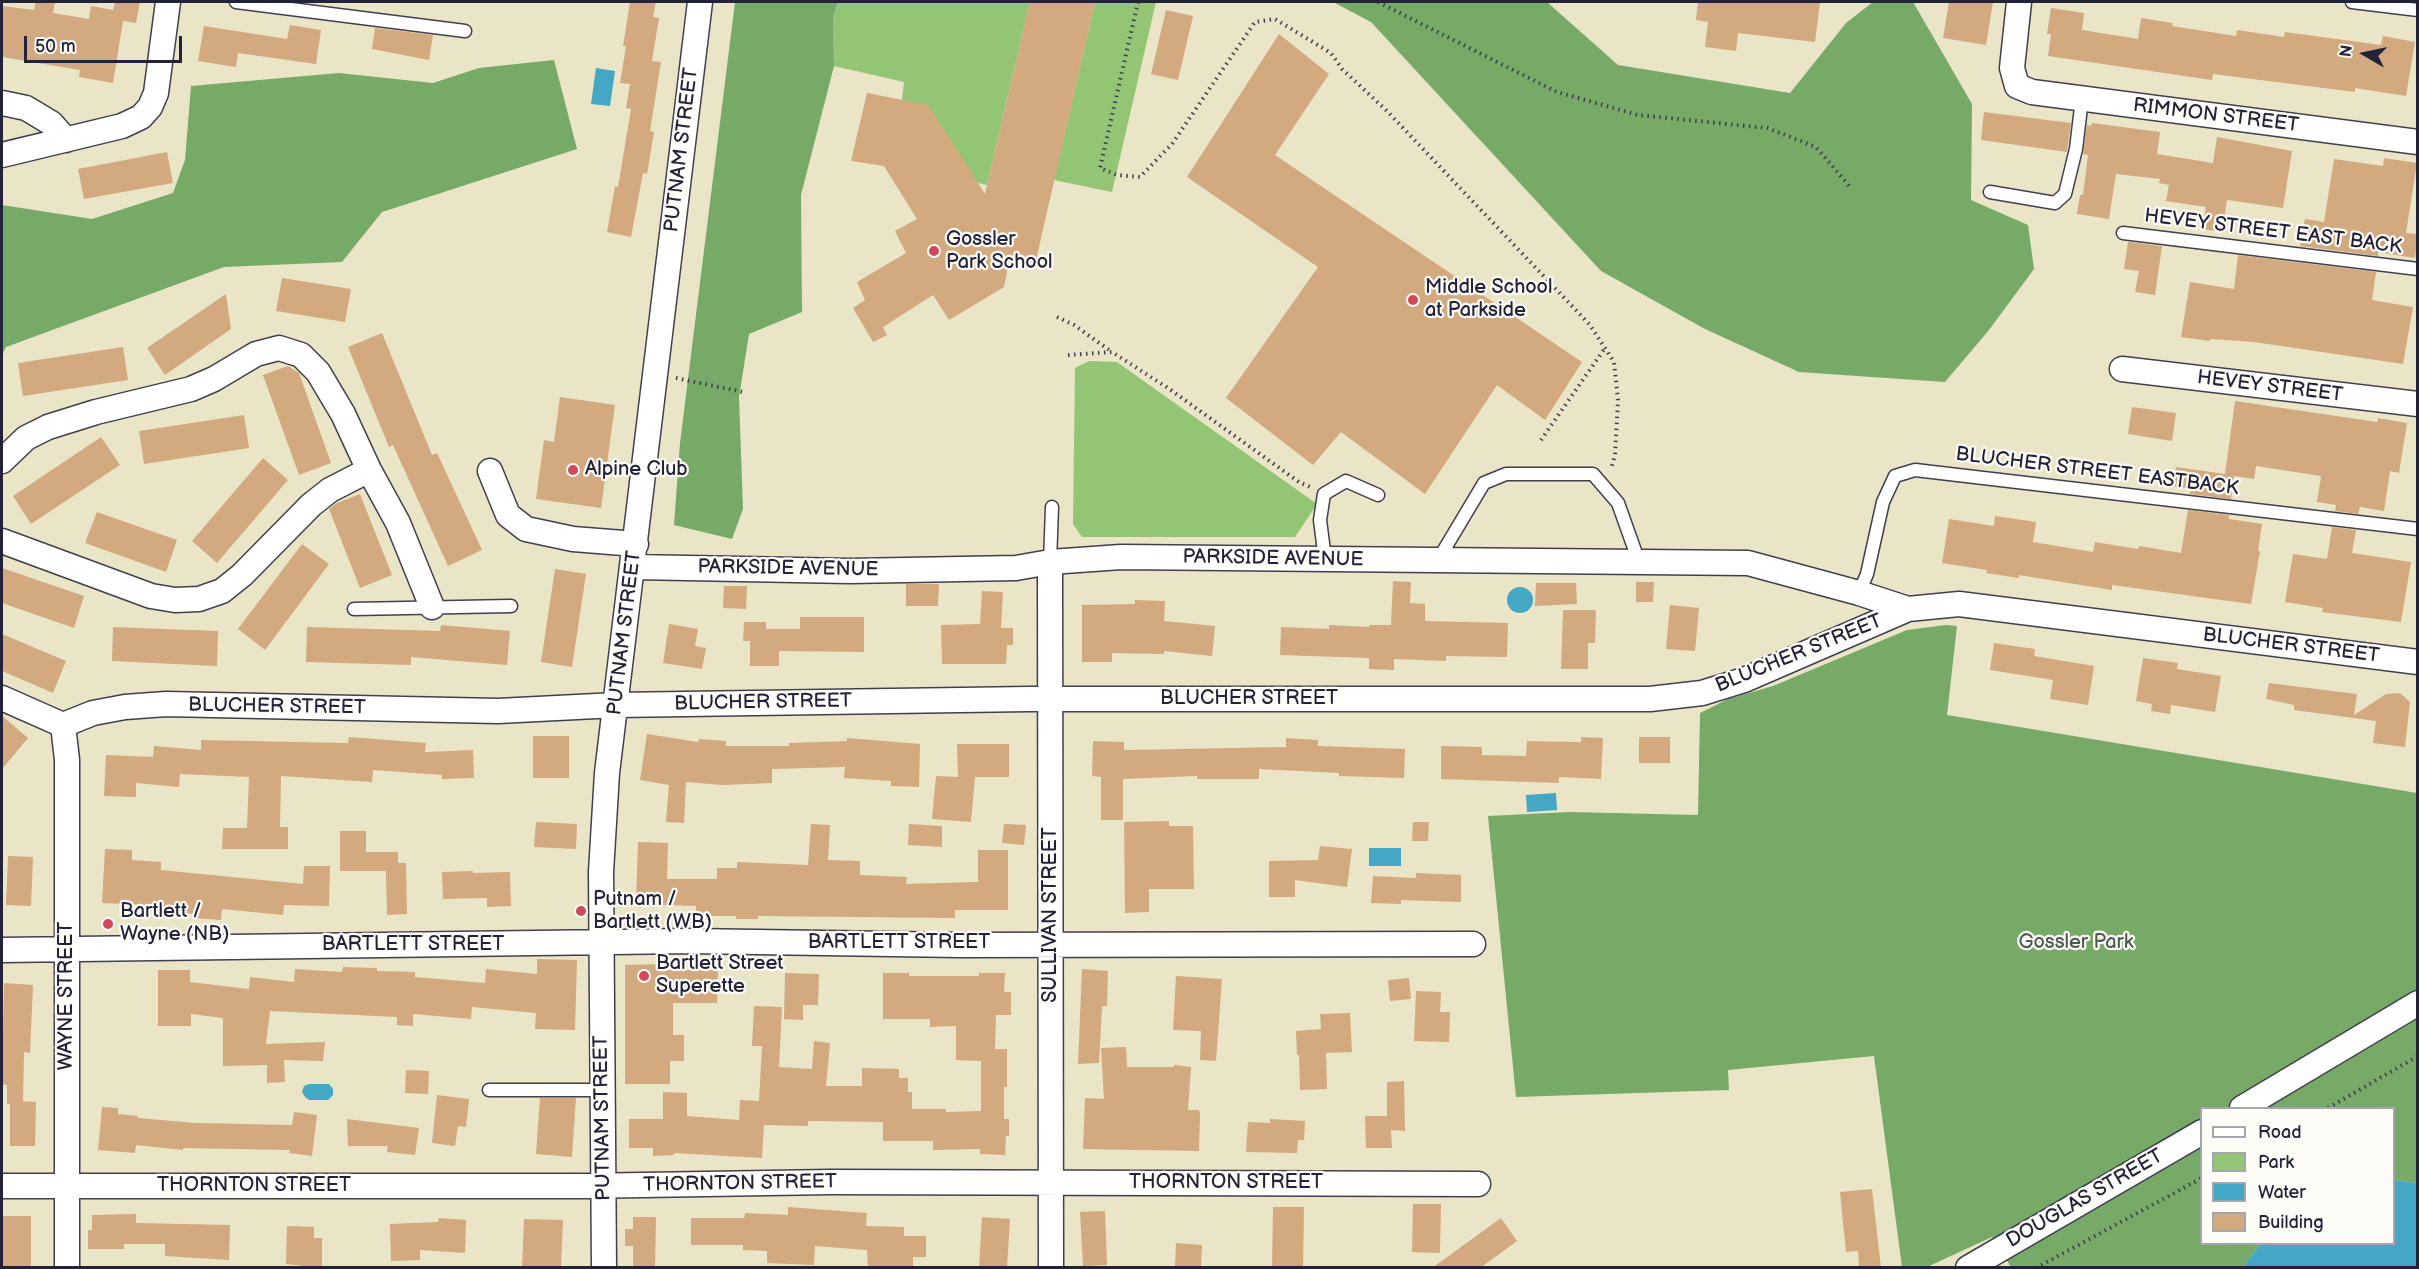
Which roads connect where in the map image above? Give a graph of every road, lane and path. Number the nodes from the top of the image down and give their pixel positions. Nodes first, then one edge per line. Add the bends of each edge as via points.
1 (168, 2) edge
2 (236, 2) edge
3 (700, 2) edge
4 (1138, 2) edge
5 (1378, 2) edge
6 (2019, 2) edge
7 (2352, 2) edge
8 (2418, 10) edge
9 (465, 31) dead end
10 (2082, 99) junction
11 (2, 103) edge
12 (66, 140) junction
13 (2418, 142) edge
14 (2, 155) edge
15 (1851, 188) dead end
16 (1990, 192) dead end
17 (2123, 233) dead end
18 (2418, 269) edge
19 (1057, 317) dead end
20 (1605, 348) junction
21 (1112, 352) junction
22 (1068, 355) dead end
23 (2122, 369) dead end
24 (674, 378) dead end
25 (743, 392) dead end
26 (2418, 404) edge
27 (1541, 440) dead end
28 (2, 461) edge
29 (369, 470) junction
30 (490, 471) dead end
31 (1604, 487) junction
32 (1324, 494) junction
33 (1378, 495) dead end
34 (1052, 507) dead end
35 (2418, 529) edge
36 (2, 541) edge
37 (635, 556) junction
38 (1325, 559) junction
39 (1438, 561) junction
40 (1050, 562) junction
41 (1639, 562) junction
42 (1859, 592) junction
43 (511, 606) dead end
44 (432, 608) junction
45 (354, 609) dead end
46 (1908, 609) junction
47 (2418, 662) edge
48 (2, 698) edge
49 (1049, 699) junction
50 (616, 705) junction
51 (63, 725) junction
52 (1050, 943) junction
53 (602, 944) junction
54 (1473, 944) dead end
55 (2, 950) edge
56 (68, 950) junction
57 (2418, 1003) edge
58 (2418, 1056) edge
59 (489, 1090) dead end
60 (603, 1090) junction
61 (2244, 1107) edge
62 (2330, 1107) edge
63 (2200, 1133) edge
64 (2200, 1179) edge
65 (1051, 1183) junction
66 (1478, 1184) dead end
67 (2, 1186) edge
68 (67, 1186) junction
69 (604, 1186) junction
70 (67, 1268) edge
71 (604, 1268) edge
72 (1051, 1268) edge
73 (1968, 1268) edge
74 (2036, 1268) edge

1 - 12 street via 156,93 150,107 141,117 122,126
2 - 9 lane
3 - 37 street, PUTNAM STREET
4 - 20 path via 1100,168 1117,175 1140,177 1172,144 1255,22 1275,19 1331,53 1342,69 1582,318
5 - 15 path via 1557,92 1638,115 1767,128 1816,147
6 - 10 street, RIMMON STREET via 2012,68 2016,86
7 - 8 lane
10 - 13 street, RIMMON STREET
10 - 16 lane via 2065,194 2055,202
11 - 12 street via 26,108 51,123
12 - 14 street
17 - 18 lane, HEVEY STREET EAST BACK
19 - 21 path
20 - 27 path
20 - 31 path via 1614,362 1618,400 1615,455
21 - 22 path
21 - 32 path via 1299,482
23 - 26 street, HEVEY STREET
24 - 25 path
28 - 29 street via 26,438 48,427 191,390 256,354 279,348 301,355 318,372
29 - 36 street via 330,490 242,575 222,591 199,599 151,596
29 - 44 street via 398,523
30 - 37 street, PARKSIDE AVENUE via 508,514 526,530
31 - 39 lane via 1593,474 1506,474 1484,483
31 - 41 lane via 1618,503
32 - 33 lane via 1346,481
32 - 38 lane via 1320,519
34 - 40 lane
35 - 42 lane, BLUCHER STREET EASTBACK via 1915,470 1895,476 1891,484 1883,502 1868,574
37 - 40 street, PARKSIDE AVENUE via 850,571 1016,568
37 - 50 street, PUTNAM STREET
38 - 39 street, PARKSIDE AVENUE
38 - 40 street, PARKSIDE AVENUE via 1121,557
39 - 41 street, PARKSIDE AVENUE
40 - 49 street, SULLIVAN STREET
41 - 42 street, PARKSIDE AVENUE via 1748,563
42 - 46 street, PARKSIDE AVENUE
43 - 44 lane
44 - 45 lane
46 - 47 street, BLUCHER STREET via 1959,604
46 - 49 street, BLUCHER STREET via 1744,680 1702,693 1650,699
48 - 51 street
49 - 50 street, BLUCHER STREET
49 - 52 street, SULLIVAN STREET
50 - 51 street, BLUCHER STREET via 488,711 166,704 93,713
50 - 53 street, PUTNAM STREET via 602,850
51 - 56 street, WAYNE STREET
52 - 53 street, BARTLETT STREET
52 - 54 street, BARTLETT STREET
52 - 65 street, SULLIVAN STREET
53 - 56 street, BARTLETT STREET
53 - 60 street, PUTNAM STREET
55 - 56 street, BARTLETT STREET
56 - 68 street, WAYNE STREET
57 - 61 street
58 - 62 path
59 - 60 lane
60 - 69 street, PUTNAM STREET
63 - 73 street, DOUGLAS STREET
64 - 74 path
65 - 66 street, THORNTON STREET
65 - 69 street, THORNTON STREET
65 - 72 street, SULLIVAN STREET
67 - 68 street, THORNTON STREET
68 - 69 street, THORNTON STREET
68 - 70 street, WAYNE STREET
69 - 71 street, PUTNAM STREET

